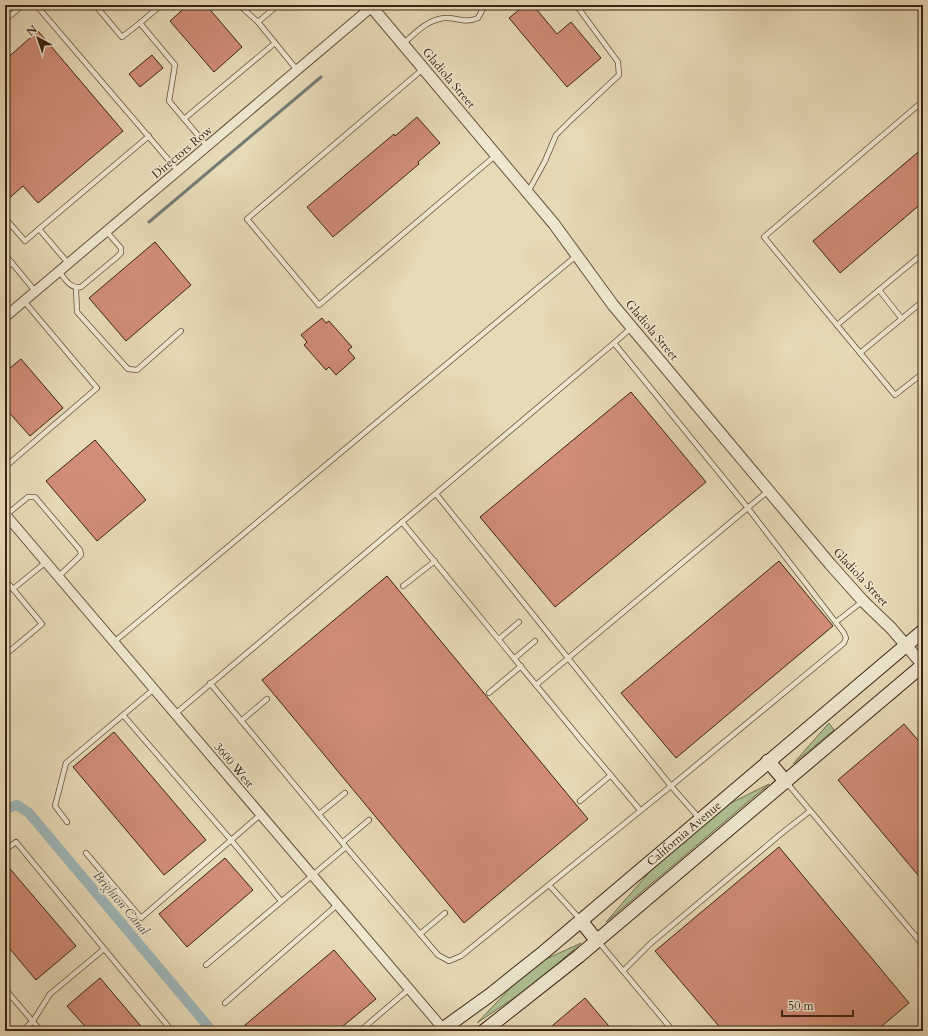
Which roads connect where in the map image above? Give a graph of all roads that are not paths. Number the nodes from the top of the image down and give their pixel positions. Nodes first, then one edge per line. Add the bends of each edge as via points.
1 (23, 5) edge
2 (36, 5) edge
3 (96, 5) edge
4 (161, 5) edge
5 (239, 5) edge
6 (278, 5) edge
7 (485, 5) edge
8 (576, 5) edge
9 (372, 6) edge
10 (5, 20) edge
11 (140, 22) junction
12 (258, 22) junction
13 (275, 43) junction
14 (403, 44) junction
15 (424, 69) junction
16 (297, 70) junction
17 (923, 101) edge
18 (184, 119) junction
19 (148, 136) junction
20 (208, 146) junction
21 (496, 154) junction
22 (178, 171) junction
23 (528, 192) junction
24 (5, 218) edge
25 (39, 229) junction
26 (106, 231) junction
27 (5, 255) edge
28 (578, 255) junction
29 (922, 256) edge
30 (12, 263) junction
31 (68, 263) junction
32 (5, 268) edge
33 (59, 271) junction
34 (76, 288) junction
35 (879, 290) junction
36 (35, 291) junction
37 (24, 300) junction
38 (923, 301) edge
39 (5, 317) edge
40 (902, 319) junction
41 (837, 325) junction
42 (633, 327) junction
43 (181, 331) dead end
44 (614, 343) junction
45 (860, 353) junction
46 (923, 373) edge
47 (5, 467) edge
48 (769, 490) junction
49 (436, 494) junction
50 (748, 507) junction
51 (5, 515) edge
52 (402, 522) junction
53 (435, 561) junction
54 (46, 562) junction
55 (58, 577) junction
56 (5, 580) edge
57 (403, 586) dead end
58 (13, 589) junction
59 (863, 601) junction
60 (519, 622) dead end
61 (836, 622) junction
62 (923, 631) edge
63 (499, 639) junction
64 (535, 641) dead end
65 (114, 642) junction
66 (906, 646) junction
67 (5, 655) edge
68 (515, 658) junction
69 (568, 658) junction
70 (923, 665) edge
71 (521, 666) junction
72 (210, 683) junction
73 (536, 685) junction
74 (154, 689) junction
75 (489, 693) dead end
76 (267, 699) dead end
77 (175, 714) junction
78 (123, 715) junction
79 (241, 721) junction
80 (768, 761) junction
81 (611, 776) junction
82 (786, 782) junction
83 (671, 786) junction
84 (345, 792) dead end
85 (580, 801) dead end
86 (640, 810) junction
87 (810, 811) junction
88 (319, 814) junction
89 (260, 815) junction
90 (700, 819) junction
91 (369, 820) dead end
92 (67, 822) dead end
93 (230, 840) junction
94 (345, 844) junction
95 (5, 850) edge
96 (86, 852) dead end
97 (312, 875) junction
98 (549, 885) junction
99 (281, 902) junction
100 (337, 905) junction
101 (445, 912) dead end
102 (581, 921) junction
103 (420, 934) junction
104 (597, 941) junction
105 (923, 945) edge
106 (104, 949) junction
107 (206, 965) dead end
108 (623, 971) junction
109 (5, 989) edge
110 (409, 989) junction
111 (225, 1003) dead end
112 (33, 1021) junction
113 (923, 1028) edge
114 (443, 1030) edge
115 (22, 1031) edge
116 (42, 1031) edge
117 (172, 1031) edge
118 (360, 1031) edge
119 (484, 1031) edge
120 (673, 1031) edge
121 (920, 1031) edge

1 - 10 lane
2 - 19 lane
3 - 11 lane via 122,37
4 - 11 lane
5 - 12 lane
6 - 12 lane
7 - 14 lane via 478,18 470,21 445,18 432,22
8 - 23 lane via 618,62 619,75 556,135
9 - 14 street, Gladiola Street
9 - 16 street, Directors Row
11 - 18 lane via 175,64 169,101
12 - 13 lane
13 - 16 lane
13 - 18 lane
14 - 15 street, Gladiola Street
15 - 21 street, Gladiola Street
15 - 21 lane via 247,219 319,305
16 - 20 street, Directors Row
17 - 41 lane via 764,237
18 - 20 lane
19 - 22 lane
19 - 25 lane
20 - 22 street, Directors Row
21 - 23 street, Gladiola Street
22 - 26 street, Directors Row
23 - 28 street, Gladiola Street
24 - 25 lane via 25,241
25 - 31 lane
26 - 31 street, Directors Row
26 - 34 lane via 121,248 121,253 81,287
27 - 30 lane
28 - 42 street, Gladiola Street via 609,299
28 - 65 lane
29 - 35 lane
30 - 32 lane
30 - 36 lane
31 - 33 street, Directors Row
33 - 34 lane via 71,286
33 - 36 street, Directors Row
34 - 43 lane via 77,312 128,370 137,370
35 - 40 lane
35 - 41 lane
36 - 37 street, Directors Row
37 - 39 street, Directors Row
37 - 47 lane via 97,388
38 - 40 lane
40 - 45 lane
41 - 45 lane
42 - 44 lane
42 - 48 street, Gladiola Street
44 - 49 lane
44 - 50 lane
45 - 46 lane via 895,395
48 - 50 lane
48 - 59 street, Gladiola Street
49 - 52 lane
49 - 69 lane
50 - 61 lane
50 - 69 lane
51 - 54 street, 3600 West
51 - 55 lane via 28,497 35,496 80,550 81,555
52 - 53 lane
52 - 72 lane
53 - 57 lane
53 - 63 lane
54 - 55 street, 3600 West
54 - 58 lane
55 - 65 street, 3600 West
56 - 58 lane
58 - 67 lane via 42,624
59 - 61 lane
59 - 66 street, Gladiola Street
60 - 63 lane
61 - 83 lane via 846,638 844,643
62 - 66 main road, California Avenue
63 - 68 lane
64 - 68 lane
65 - 74 street, 3600 West
66 - 70 street, Gladiola Street
66 - 80 main road, California Avenue
68 - 71 lane
69 - 73 lane
69 - 83 lane
70 - 82 main road
71 - 73 lane
71 - 75 lane
72 - 77 lane
72 - 79 lane
73 - 81 lane
74 - 77 street, 3600 West
74 - 78 lane
76 - 79 lane
77 - 89 street, 3600 West
78 - 92 lane via 66,763 55,806
78 - 93 lane
79 - 88 lane
80 - 82 main road
80 - 90 main road, California Avenue
81 - 85 lane
81 - 86 lane
82 - 87 lane
82 - 104 main road
83 - 86 lane
83 - 90 lane
84 - 88 lane
86 - 98 lane
87 - 105 lane
87 - 108 lane via 651,942
88 - 94 lane
89 - 93 lane
89 - 97 street, 3600 West
90 - 102 main road, California Avenue
91 - 94 lane
93 - 96 lane via 141,918
93 - 99 lane
94 - 97 lane
94 - 103 lane
95 - 106 lane via 16,842
97 - 99 lane
97 - 100 street, 3600 West
98 - 102 lane
98 - 103 lane via 461,956 449,962 438,955
99 - 107 lane
100 - 110 street, 3600 West
100 - 111 lane
101 - 103 lane
102 - 104 main road
102 - 114 main road, California Avenue
104 - 108 lane
104 - 119 main road
106 - 112 lane via 50,994
106 - 117 lane
108 - 120 lane
109 - 112 lane
110 - 114 street, 3600 West
110 - 118 lane
112 - 115 lane
112 - 116 lane
113 - 121 street

